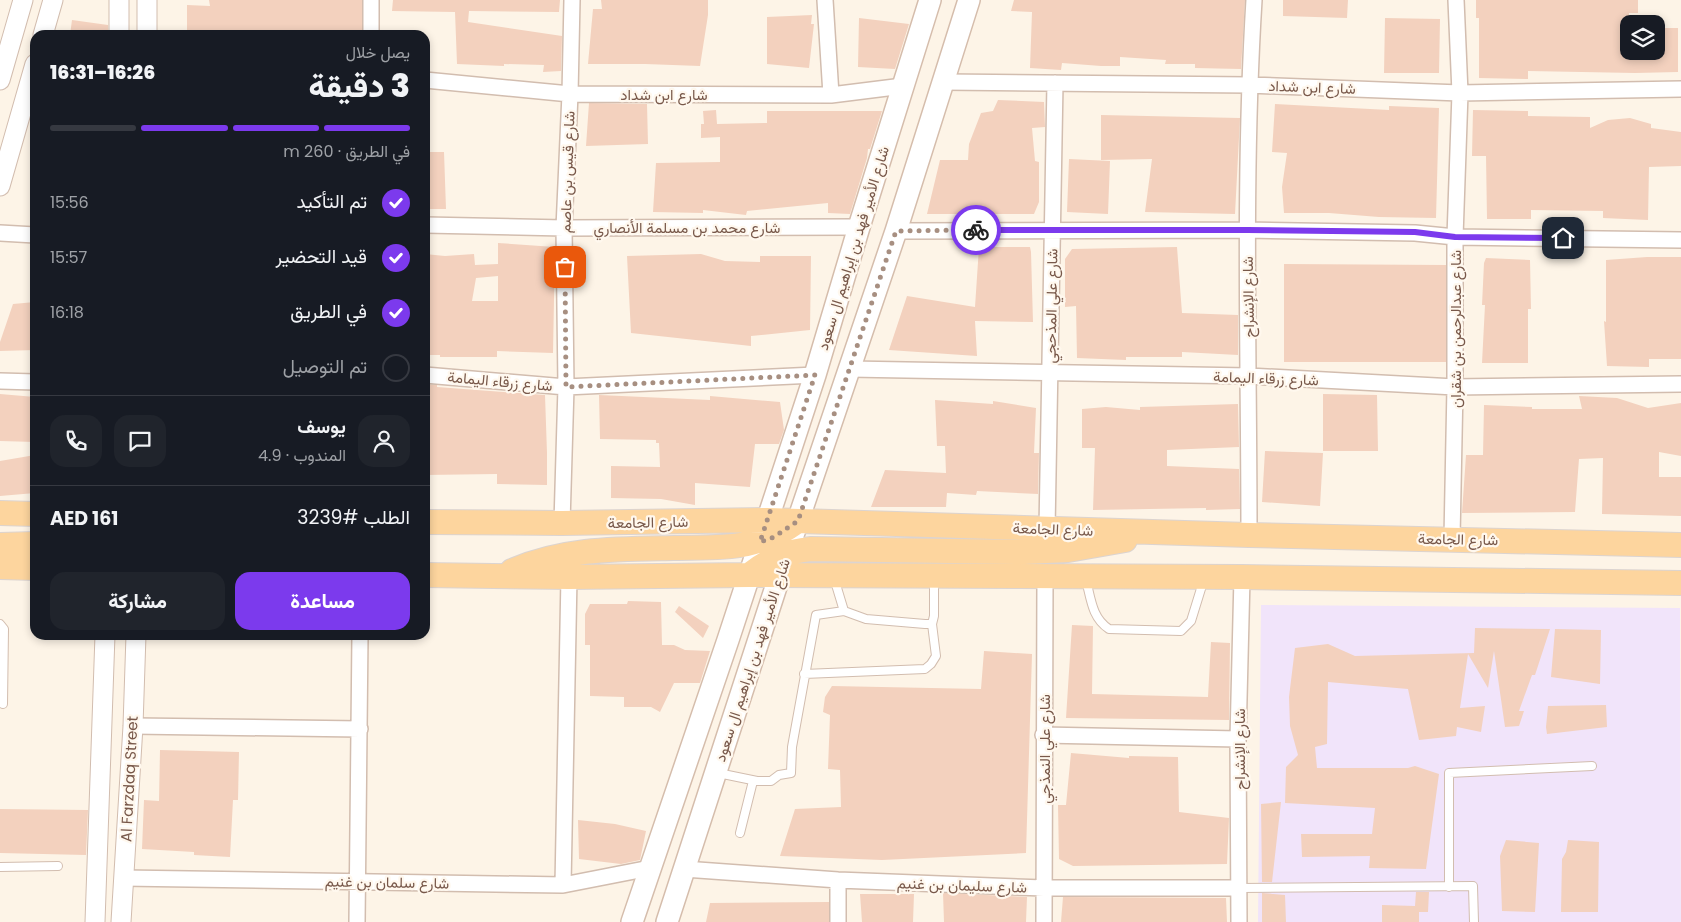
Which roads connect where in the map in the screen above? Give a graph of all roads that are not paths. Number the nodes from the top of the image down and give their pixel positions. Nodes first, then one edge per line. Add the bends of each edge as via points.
1 (23, 0) edge
2 (53, 0) edge
3 (119, 0) edge
4 (147, 0) edge
5 (371, 0) edge
6 (572, 0) edge
7 (825, 0) edge
8 (930, 0) edge
9 (969, 0) edge
10 (1254, 0) edge
11 (1456, 0) edge
12 (44, 30) edge
13 (118, 30) edge
14 (147, 30) edge
15 (371, 30) edge
16 (30, 69) edge
17 (2, 74) edge
18 (430, 80) edge
19 (30, 82) edge
20 (944, 82) junction
21 (1055, 83) junction
22 (1249, 85) junction
23 (903, 86) junction
24 (1681, 89) edge
25 (1460, 93) junction
26 (570, 94) junction
27 (831, 95) junction
28 (0, 186) edge
29 (430, 225) edge
30 (859, 227) junction
31 (564, 228) junction
32 (1052, 230) junction
33 (1247, 230) junction
34 (896, 231) junction
35 (0, 233) edge
36 (30, 234) edge
37 (1455, 237) junction
38 (1681, 240) edge
39 (850, 369) junction
40 (1050, 372) junction
41 (430, 375) edge
42 (815, 375) junction
43 (1249, 376) junction
44 (0, 381) edge
45 (30, 382) edge
46 (1681, 384) edge
47 (566, 387) junction
48 (1455, 387) junction
49 (0, 513) edge
50 (30, 514) edge
51 (767, 520) junction
52 (798, 521) junction
53 (430, 522) edge
54 (562, 523) junction
55 (1047, 529) junction
56 (1155, 532) junction
57 (1249, 535) junction
58 (1452, 538) junction
59 (760, 542) junction
60 (30, 544) edge
61 (0, 545) edge
62 (1681, 545) edge
63 (787, 553) junction
64 (0, 567) edge
65 (30, 568) edge
66 (430, 575) edge
67 (749, 575) junction
68 (934, 575) junction
69 (502, 576) junction
70 (780, 576) junction
71 (834, 576) junction
72 (1045, 576) junction
73 (1085, 576) junction
74 (569, 577) junction
75 (1205, 577) junction
76 (1242, 577) junction
77 (1681, 582) edge
78 (844, 611) junction
79 (0, 624) edge
80 (932, 624) junction
81 (105, 640) edge
82 (136, 640) edge
83 (360, 640) edge
84 (804, 674) junction
85 (3, 704) dead end
86 (133, 726) junction
87 (360, 729) junction
88 (1043, 736) junction
89 (1238, 739) junction
90 (1592, 766) dead end
91 (716, 772) junction
92 (753, 780) junction
93 (740, 833) dead end
94 (58, 866) dead end
95 (0, 867) edge
96 (650, 868) junction
97 (684, 869) junction
98 (123, 878) junction
99 (838, 880) junction
100 (358, 882) junction
101 (563, 885) junction
102 (1449, 887) junction
103 (1044, 888) junction
104 (1240, 888) junction
105 (95, 922) edge
106 (121, 922) edge
107 (357, 922) edge
108 (632, 922) edge
109 (667, 922) edge
110 (838, 922) edge
111 (1044, 922) edge
112 (1239, 922) edge
113 (1474, 922) edge

1 - 17 street
2 - 12 street
3 - 13 street
4 - 14 street
5 - 15 street
6 - 26 street, شارع قيس بن عاصم
7 - 27 street
8 - 23 main road, شارع الأمير فهد بن إبراهيم ال سعود
9 - 20 main road, شارع الأمير فهد بن إبراهيم ال سعود
10 - 22 street, شارع الإنشراح
11 - 25 street, شارع عبدالرحمن بن شقران
16 - 17 street
18 - 26 street, شارع ابن شداد
19 - 28 street
20 - 21 street, شارع ابن شداد
20 - 34 main road, شارع الأمير فهد بن إبراهيم ال سعود
21 - 22 street, شارع ابن شداد
21 - 32 street, شارع علي المذحجي
22 - 25 street, شارع ابن شداد
22 - 33 street, شارع الإنشراح
23 - 27 street, شارع ابن شداد
23 - 30 main road, شارع الأمير فهد بن إبراهيم ال سعود
24 - 25 street, شارع ابن شداد
25 - 37 street, شارع عبدالرحمن بن شقران
26 - 27 street, شارع ابن شداد
26 - 31 street, شارع قيس بن عاصم
29 - 31 street, شارع محمد بن مسلمة الأنصاري
30 - 31 street, شارع محمد بن مسلمة الأنصاري
30 - 42 main road, شارع الأمير فهد بن إبراهيم ال سعود
31 - 47 street, شارع قيس بن عاصم
32 - 33 street
32 - 34 street
32 - 40 street, شارع علي المذحجي
33 - 37 street via 1415,232
33 - 43 street, شارع الإنشراح
34 - 39 main road, شارع الأمير فهد بن إبراهيم ال سعود
35 - 36 street
37 - 38 street
37 - 48 street, شارع عبدالرحمن بن شقران
39 - 40 street, شارع زرقاء اليمامة
39 - 52 main road, شارع الأمير فهد بن إبراهيم ال سعود
40 - 43 street, شارع زرقاء اليمامة
40 - 55 street, شارع علي المذحجي
41 - 47 street, شارع زرقاء اليمامة
42 - 47 street, شارع زرقاء اليمامة
42 - 51 main road, شارع الأمير فهد بن إبراهيم ال سعود
43 - 48 street, شارع زرقاء اليمامة
43 - 57 street, شارع الإنشراح
44 - 45 street
46 - 48 street, شارع زرقاء اليمامة
47 - 54 street, شارع قيس بن عاصم
48 - 58 street, شارع عبدالرحمن بن شقران
49 - 50 main road
51 - 52 main road, شارع الجامعة
51 - 54 main road, شارع الجامعة
51 - 59 main road, شارع الأمير فهد بن إبراهيم ال سعود
52 - 55 main road, شارع الجامعة
52 - 59 main road
52 - 63 main road, شارع الأمير فهد بن إبراهيم ال سعود
53 - 54 main road, شارع الجامعة
55 - 56 main road, شارع الجامعة
56 - 57 main road, شارع الجامعة
56 - 63 main road via 1098,546 1046,552 810,549
57 - 58 main road, شارع الجامعة
58 - 62 main road, شارع الجامعة
59 - 67 main road, شارع الأمير فهد بن إبراهيم ال سعود
59 - 69 main road via 732,547 578,552 535,562
60 - 61 main road
63 - 67 main road via 773,558
63 - 70 main road, شارع الأمير فهد بن إبراهيم ال سعود
64 - 65 main road
66 - 69 main road
67 - 70 main road
67 - 74 main road
67 - 96 main road, شارع الأمير فهد بن إبراهيم ال سعود
68 - 71 main road
68 - 72 main road
68 - 80 lane
69 - 74 main road
70 - 71 main road
70 - 91 main road, شارع الأمير فهد بن إبراهيم ال سعود
71 - 78 lane
72 - 73 main road
72 - 88 street, شارع علي النمذجي
73 - 75 main road
73 - 75 lane via 1096,618 1109,629 1180,631 1192,621
74 - 101 street
75 - 76 main road
76 - 77 main road
76 - 89 street, شارع الإنشراح
78 - 80 lane via 866,619
78 - 84 lane via 816,615
79 - 85 lane via 4,630
80 - 84 lane via 936,656 926,669
81 - 105 street, Al Farzdaq Street
82 - 86 street, Al Farzdaq Street
83 - 87 street
84 - 92 lane via 791,773 779,775 771,781
86 - 87 street
86 - 98 street, Al Farzdaq Street
87 - 100 street
88 - 89 street
88 - 103 street, شارع علي النمذجي
89 - 104 street, شارع الإنشراح
90 - 102 lane via 1449,773
91 - 92 lane
91 - 97 main road, شارع الأمير فهد بن إبراهيم ال سعود
92 - 93 lane
94 - 95 lane
96 - 101 street, شارع سلمان بن غنيم
96 - 108 main road, شارع الأمير فهد بن إبراهيم ال سعود
97 - 99 street, شارع سليمان بن غنيم
97 - 109 main road, شارع الأمير فهد بن إبراهيم ال سعود
98 - 100 street, شارع سلمان بن غنيم
98 - 106 street, Al Farzdaq Street
99 - 103 street, شارع سليمان بن غنيم
99 - 110 street
100 - 101 street, شارع سلمان بن غنيم
100 - 107 street
102 - 104 lane
102 - 113 lane via 1473,886
103 - 104 street, شارع سليمان بن غنيم
103 - 111 street, شارع علي النمذجي
104 - 112 street, شارع الإنشراح

